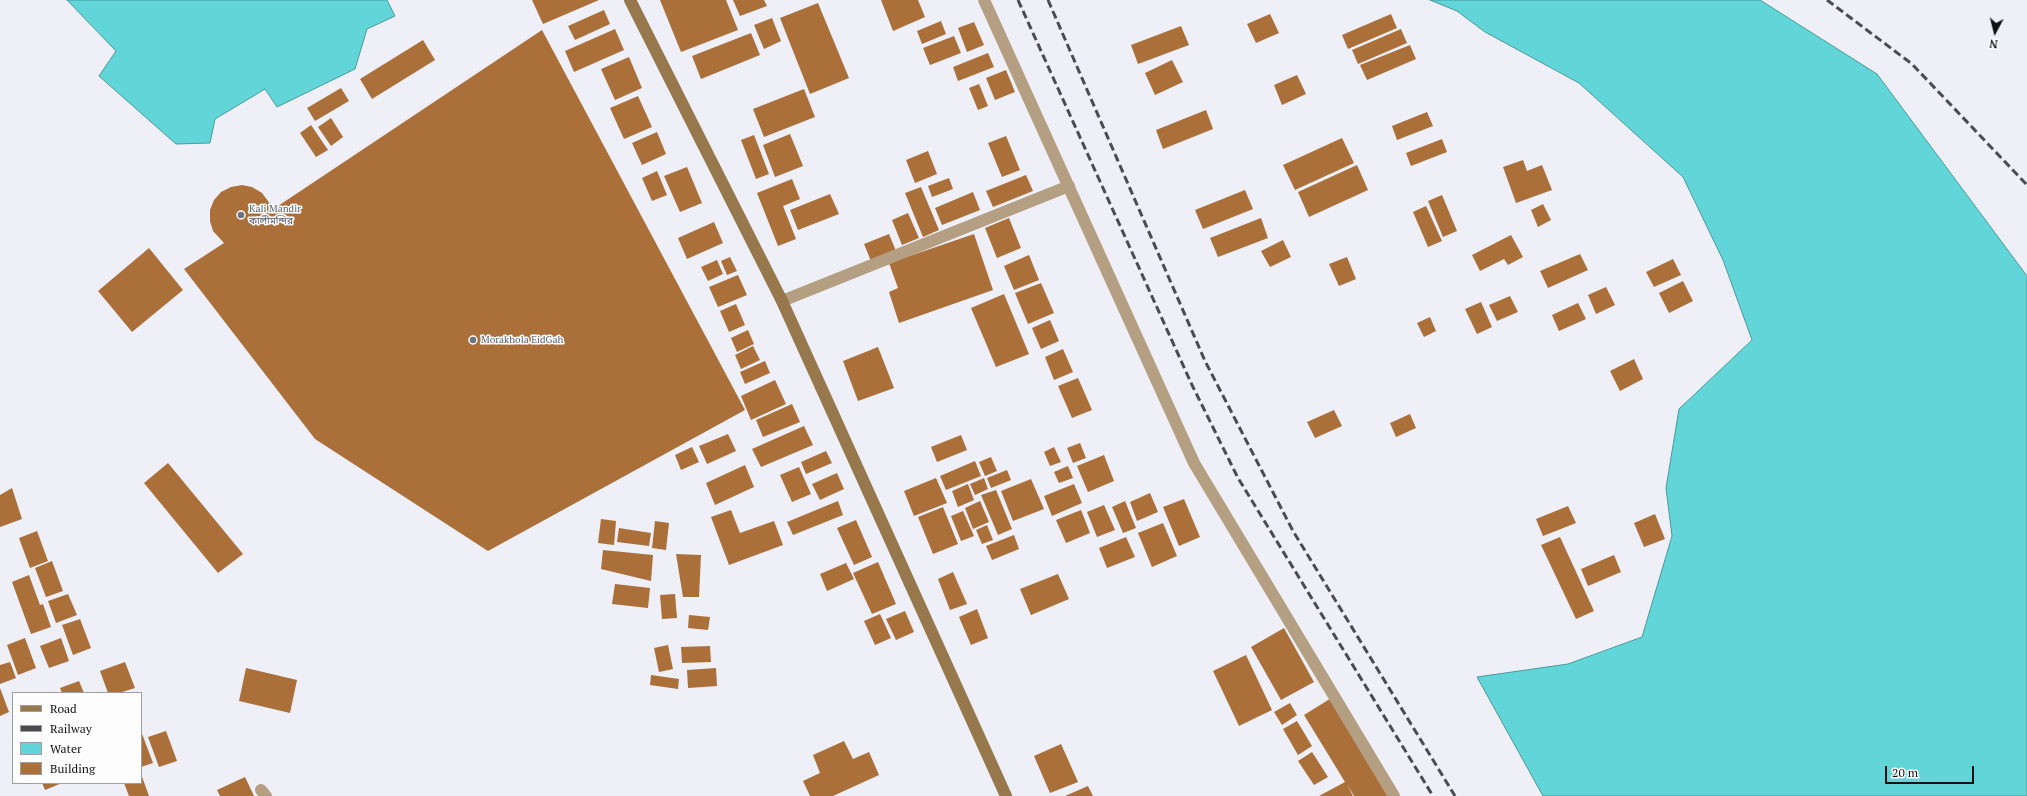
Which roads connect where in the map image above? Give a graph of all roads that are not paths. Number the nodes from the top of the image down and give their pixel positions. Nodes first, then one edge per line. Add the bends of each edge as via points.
1 (630, 0) edge
2 (984, 0) edge
3 (1069, 186) junction
4 (782, 301) junction
5 (1006, 796) edge
6 (1394, 796) edge

1 - 4 main road
2 - 3 street
3 - 4 street
3 - 6 street via 1194,462
4 - 5 main road

